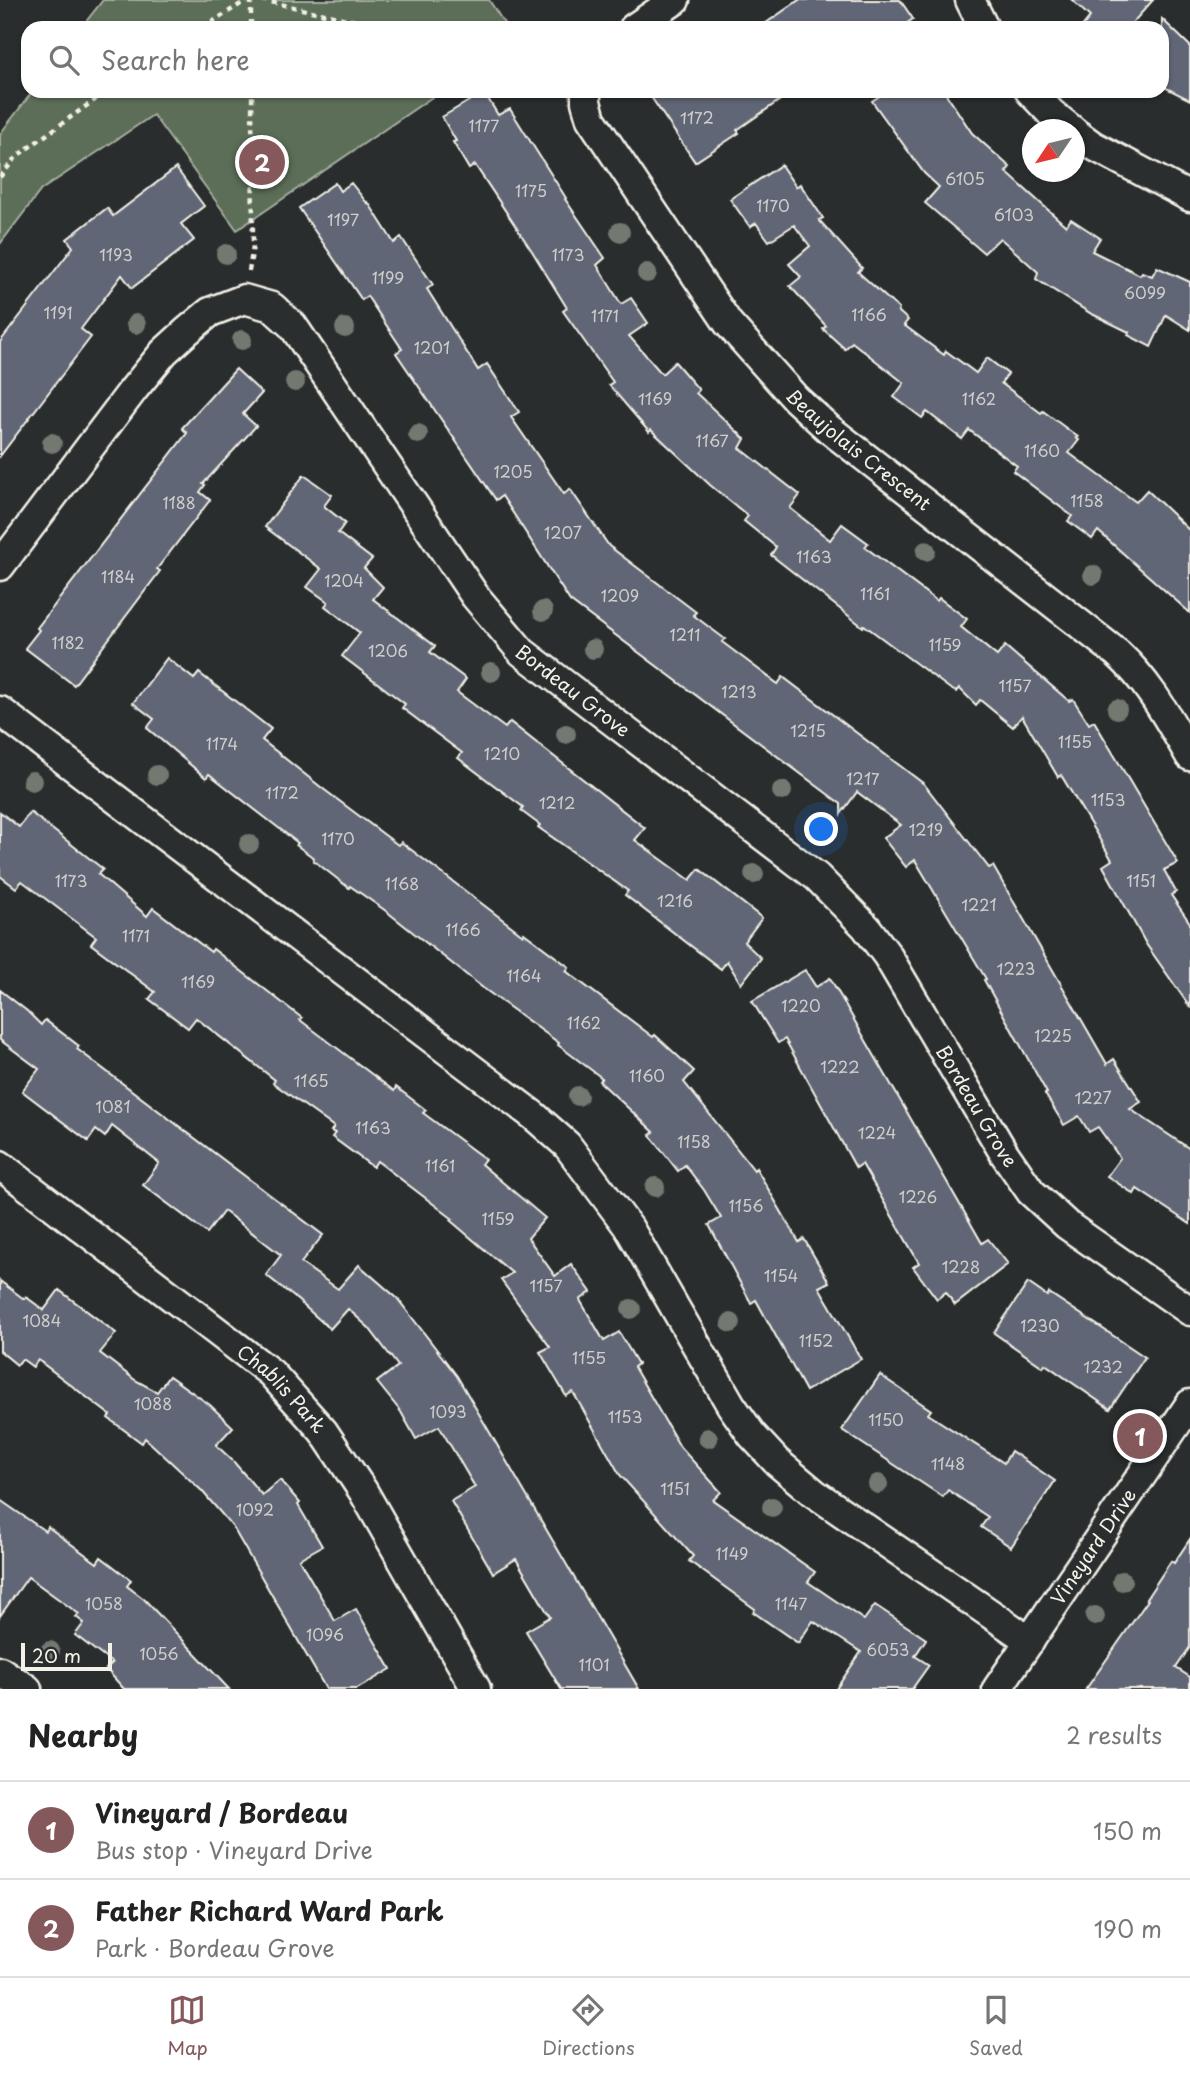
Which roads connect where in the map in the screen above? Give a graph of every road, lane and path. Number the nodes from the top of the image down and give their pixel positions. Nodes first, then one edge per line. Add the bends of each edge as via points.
1 (249, 0) edge
2 (262, 0) edge
3 (675, 0) edge
4 (970, 0) edge
5 (214, 21) edge
6 (250, 21) edge
7 (356, 21) edge
8 (644, 21) edge
9 (980, 21) edge
10 (97, 98) edge
11 (252, 98) edge
12 (586, 98) edge
13 (1037, 98) edge
14 (1058, 119) edge
15 (1085, 140) edge
16 (0, 177) edge
17 (1190, 197) edge
18 (244, 299) junction
19 (0, 566) edge
20 (0, 711) edge
21 (1190, 756) edge
22 (0, 1165) edge
23 (1190, 1311) edge
24 (1190, 1404) edge
25 (1030, 1641) junction
26 (0, 1671) edge
27 (27, 1689) edge
28 (476, 1689) edge
29 (998, 1689) edge

1 - 5 path
1 - 6 path
2 - 7 path
3 - 8 street
4 - 9 street
10 - 16 path via 17,156
11 - 18 path via 253,246
12 - 21 street, Beaujolais Crescent via 591,119 702,287 796,400 1126,662 1153,692
13 - 14 street
15 - 17 street
18 - 19 street via 210,312 164,352
18 - 23 street, Bordeau Grove via 272,307 293,326 475,596 522,652 844,902 906,985 1031,1192 1067,1225
20 - 25 street via 534,1116 567,1146 629,1228 752,1436 814,1493
22 - 28 street, Chablis Park via 271,1373 323,1431 363,1491
24 - 25 street, Vineyard Drive
25 - 29 street, Vineyard Drive
26 - 27 street

